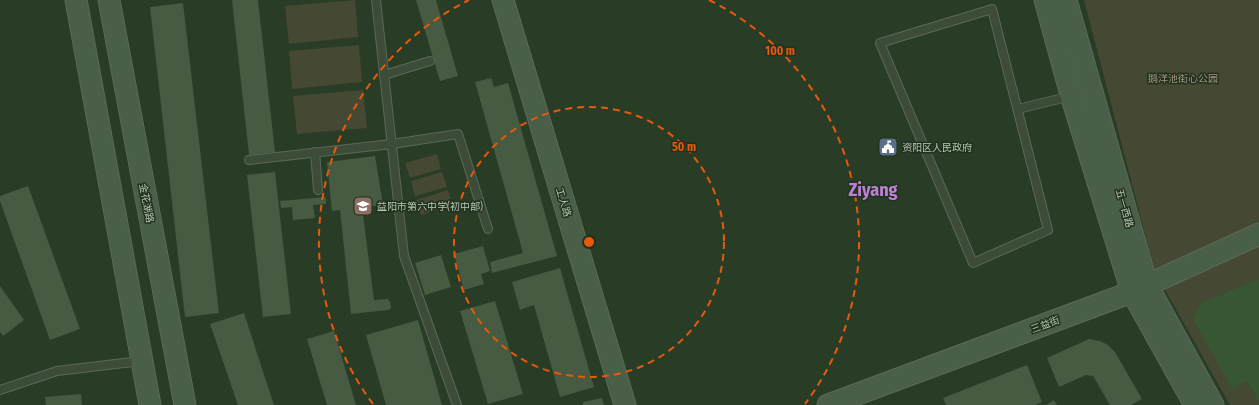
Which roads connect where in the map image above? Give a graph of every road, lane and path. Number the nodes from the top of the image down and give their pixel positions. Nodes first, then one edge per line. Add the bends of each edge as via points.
1 (76, 0) edge
2 (109, 0) edge
3 (376, 0) edge
4 (503, 0) edge
5 (1045, 0) edge
6 (1066, 0) edge
7 (430, 61) dead end
8 (384, 75) junction
9 (1071, 95) junction
10 (1018, 109) junction
11 (392, 144) junction
12 (315, 152) junction
13 (249, 160) dead end
14 (318, 190) dead end
15 (488, 229) dead end
16 (1259, 234) edge
17 (1140, 288) junction
18 (142, 361) junction
19 (0, 390) edge
20 (150, 405) edge
21 (185, 405) edge
22 (458, 405) edge
23 (625, 405) edge
24 (828, 405) edge
25 (1195, 405) edge
26 (1213, 405) edge

1 - 18 main road
2 - 21 main road, 金花湖路
3 - 8 lane
4 - 23 main road, 工人路
5 - 9 main road
6 - 17 main road, 五一西路
7 - 8 lane
8 - 11 lane
9 - 10 lane
9 - 17 main road
10 - 10 lane via 992,9 880,43 973,263 1048,230
11 - 12 lane
11 - 15 lane via 458,134
11 - 22 lane via 404,256
12 - 13 lane
12 - 14 lane
16 - 17 main road, 三益街
17 - 24 main road, 三益街
17 - 25 main road
17 - 26 main road, 五一西路
18 - 19 lane via 58,371
18 - 20 main road

